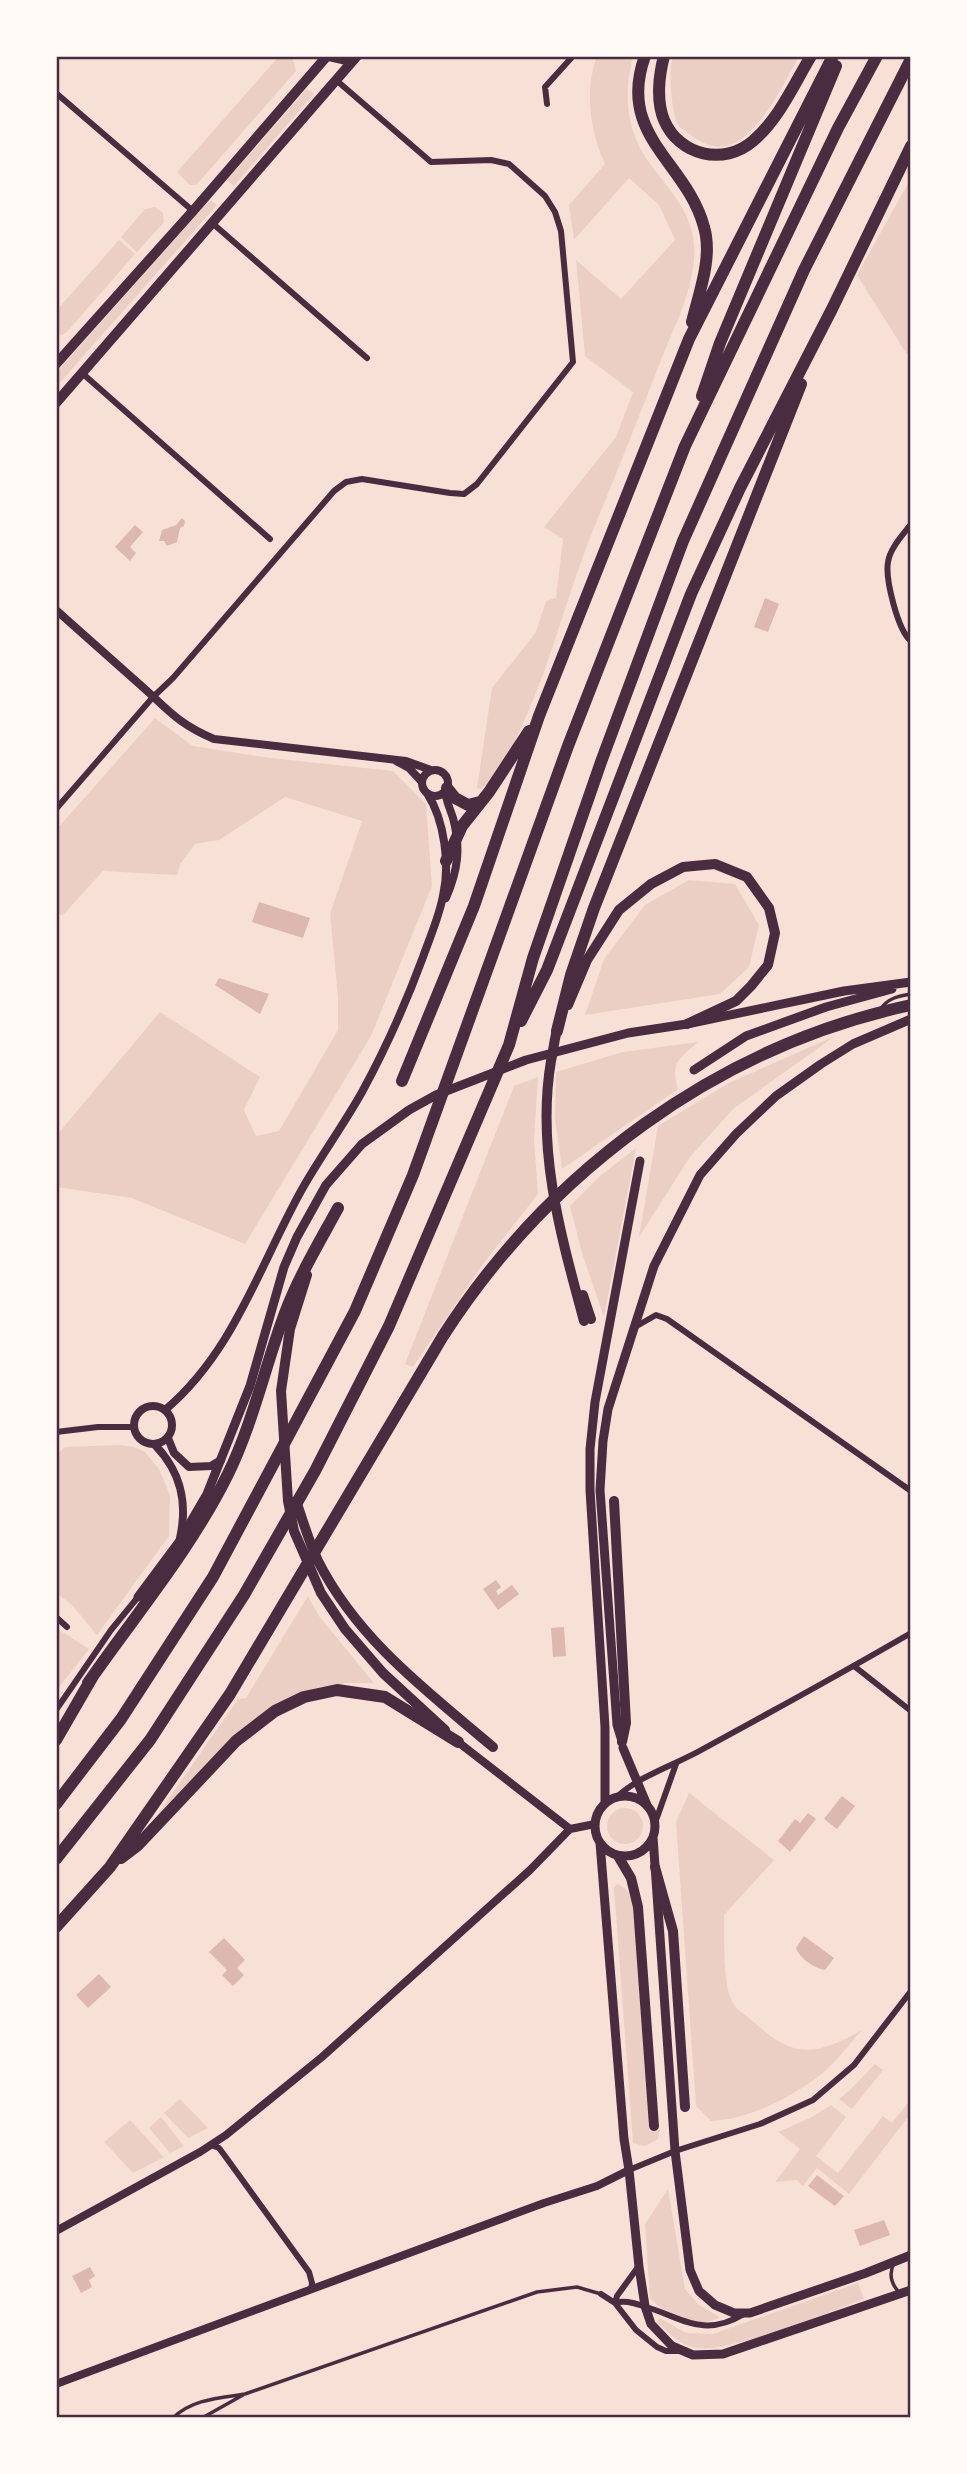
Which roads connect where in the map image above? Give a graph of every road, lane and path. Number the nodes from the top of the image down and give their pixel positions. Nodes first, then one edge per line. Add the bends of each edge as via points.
1 (573, 56) edge
2 (645, 56) edge
3 (664, 56) edge
4 (811, 56) edge
5 (833, 56) edge
6 (841, 56) edge
7 (877, 56) edge
8 (325, 57) edge
9 (911, 59) edge
10 (354, 60) edge
11 (336, 80) junction
12 (56, 93) edge
13 (547, 104) dead end
14 (911, 146) edge
15 (193, 211) junction
16 (211, 222) junction
17 (832, 309) junction
18 (689, 339) junction
19 (58, 358) edge
20 (367, 358) dead end
21 (82, 373) junction
22 (56, 403) edge
23 (685, 446) junction
24 (911, 524) edge
25 (270, 539) dead end
26 (56, 610) edge
27 (911, 641) edge
28 (153, 697) junction
29 (538, 716) junction
30 (394, 760) junction
31 (431, 770) junction
32 (422, 782) junction
33 (446, 790) junction
34 (427, 793) junction
35 (481, 801) junction
36 (56, 809) edge
37 (457, 836) junction
38 (446, 861) junction
39 (439, 914) junction
40 (911, 983) edge
41 (911, 994) edge
42 (911, 1004) edge
43 (879, 1012) junction
44 (911, 1019) edge
45 (687, 1024) junction
46 (557, 1031) junction
47 (509, 1045) junction
48 (694, 1070) dead end
49 (402, 1081) dead end
50 (640, 1161) dead end
51 (338, 1208) dead end
52 (313, 1253) junction
53 (588, 1320) dead end
54 (633, 1328) junction
55 (165, 1410) junction
56 (134, 1427) junction
57 (56, 1432) edge
58 (168, 1438) junction
59 (155, 1445) junction
60 (221, 1460) junction
61 (287, 1474) junction
62 (911, 1491) edge
63 (614, 1501) dead end
64 (179, 1542) junction
65 (138, 1597) junction
66 (56, 1618) edge
67 (66, 1628) dead end
68 (911, 1633) edge
69 (854, 1666) junction
70 (89, 1682) junction
71 (56, 1710) edge
72 (911, 1712) edge
73 (56, 1740) edge
74 (458, 1742) junction
75 (623, 1745) junction
76 (493, 1746) dead end
77 (676, 1764) junction
78 (637, 1782) junction
79 (618, 1796) junction
80 (605, 1802) junction
81 (56, 1804) edge
82 (648, 1806) junction
83 (655, 1823) junction
84 (595, 1824) junction
85 (570, 1829) junction
86 (653, 1837) junction
87 (600, 1843) junction
88 (618, 1856) junction
89 (56, 1859) edge
90 (110, 1867) junction
91 (655, 1867) junction
92 (56, 1927) edge
93 (911, 1992) edge
94 (685, 2107) dead end
95 (654, 2126) dead end
96 (211, 2146) junction
97 (675, 2151) junction
98 (629, 2170) junction
99 (56, 2231) edge
100 (910, 2257) edge
101 (894, 2261) junction
102 (639, 2267) junction
103 (311, 2290) junction
104 (911, 2290) edge
105 (601, 2294) joint
106 (901, 2294) junction
107 (615, 2303) junction
108 (645, 2306) junction
109 (744, 2314) junction
110 (680, 2351) junction
111 (56, 2384) edge
112 (244, 2394) junction
113 (173, 2418) edge
114 (202, 2418) edge

1 - 13 street via 545,87
2 - 18 highway via 638,92 640,113 705,228 707,249
3 - 4 highway via 659,90 669,131 697,153 715,156 729,155 753,141 778,112
5 - 18 highway
6 - 23 highway via 720,342
7 - 23 highway
8 - 10 street
8 - 15 main road
9 - 47 highway via 804,270 684,541 601,762 533,958
10 - 11 main road
11 - 16 main road
11 - 28 street via 431,162 491,160 509,164 545,196 561,231 573,362 477,484 464,494 362,479 346,482 334,491
12 - 15 street
14 - 17 highway
15 - 19 main road
16 - 20 street
16 - 21 main road
17 - 46 highway via 594,908
17 - 47 highway via 691,594 547,970
18 - 29 highway
21 - 22 main road
21 - 25 street
23 - 81 highway via 568,746 413,1175 355,1311 213,1577 121,1718
24 - 27 street via 887,564 900,626
26 - 28 street
28 - 30 street via 170,715 215,739
28 - 36 street
29 - 35 highway
29 - 49 highway via 474,906
30 - 31 street
30 - 32 street
31 - 32 street
31 - 33 street via 445,775
32 - 34 street
33 - 34 street via 439,795
33 - 35 highway via 468,805
33 - 37 street
34 - 38 street via 441,828
35 - 37 highway
37 - 38 highway
37 - 39 street via 458,868
38 - 39 street
39 - 55 street via 409,997 362,1091 301,1191 225,1342 195,1382
40 - 45 main road via 844,991
40 - 48 main road via 746,1035
41 - 43 lane via 889,1000
42 - 43 highway
43 - 90 highway via 737,1067 641,1125 594,1161 518,1236 451,1324 230,1694
44 - 54 main road via 853,1044 821,1064 776,1096 719,1151 700,1175 665,1242
45 - 46 main road via 736,1001 751,986 768,965 775,933 769,908 747,877 715,864 683,867 651,884 619,910 587,960
45 - 60 main road via 628,1033 464,1082 409,1110 362,1144 326,1185 297,1237 250,1386
46 - 53 main road via 547,1087 551,1181 567,1256
47 - 89 highway via 389,1326 315,1471 244,1595 150,1740
50 - 80 main road via 590,1450
51 - 52 highway
52 - 61 main road via 290,1329 281,1391
52 - 70 highway via 297,1283 260,1393 221,1486 191,1540
54 - 62 street via 656,1315 667,1319
54 - 75 main road via 608,1409 600,1490 617,1725
55 - 56 street via 145,1408 136,1416
55 - 58 street via 172,1420
56 - 57 street
56 - 59 street via 143,1442
58 - 59 street
58 - 60 street via 174,1453 189,1467 211,1466
59 - 64 street via 174,1471 184,1501
60 - 64 main road
61 - 74 main road via 294,1531 321,1593 383,1672
61 - 76 main road via 318,1561 353,1616 400,1668
63 - 75 main road via 626,1723
64 - 65 main road
65 - 70 highway
65 - 71 street
66 - 67 street
68 - 69 street
69 - 72 street
69 - 77 street
70 - 73 highway
74 - 85 street
74 - 90 highway via 385,1697 337,1690 304,1697 275,1711 236,1741 138,1845
75 - 78 main road
77 - 78 street
77 - 83 street
78 - 79 street
78 - 82 main road
79 - 80 main road
79 - 82 main road via 639,1799
80 - 84 main road
82 - 83 main road
83 - 86 main road
84 - 85 street
84 - 87 main road
85 - 96 street via 322,2057
86 - 88 main road via 641,1852
86 - 91 main road
87 - 88 main road
87 - 98 main road
88 - 95 main road via 631,1878 638,1906
90 - 92 highway
91 - 94 main road via 673,1931
91 - 97 main road
93 - 97 street via 853,2065 813,2099 760,2124
96 - 99 street
96 - 103 street via 219,2148 309,2272
97 - 98 street
97 - 109 main road via 694,2281 715,2305
98 - 102 main road
98 - 103 street via 597,2186
100 - 101 main road
101 - 106 lane via 890,2274
101 - 109 main road
102 - 107 street
102 - 108 main road
103 - 111 street
104 - 106 main road
105 - 107 street
105 - 112 lane via 577,2287 537,2292
106 - 110 main road via 723,2354
107 - 108 street
107 - 110 street via 657,2347
108 - 109 street via 704,2328
108 - 110 main road via 656,2330
112 - 113 lane via 203,2401
112 - 114 lane

